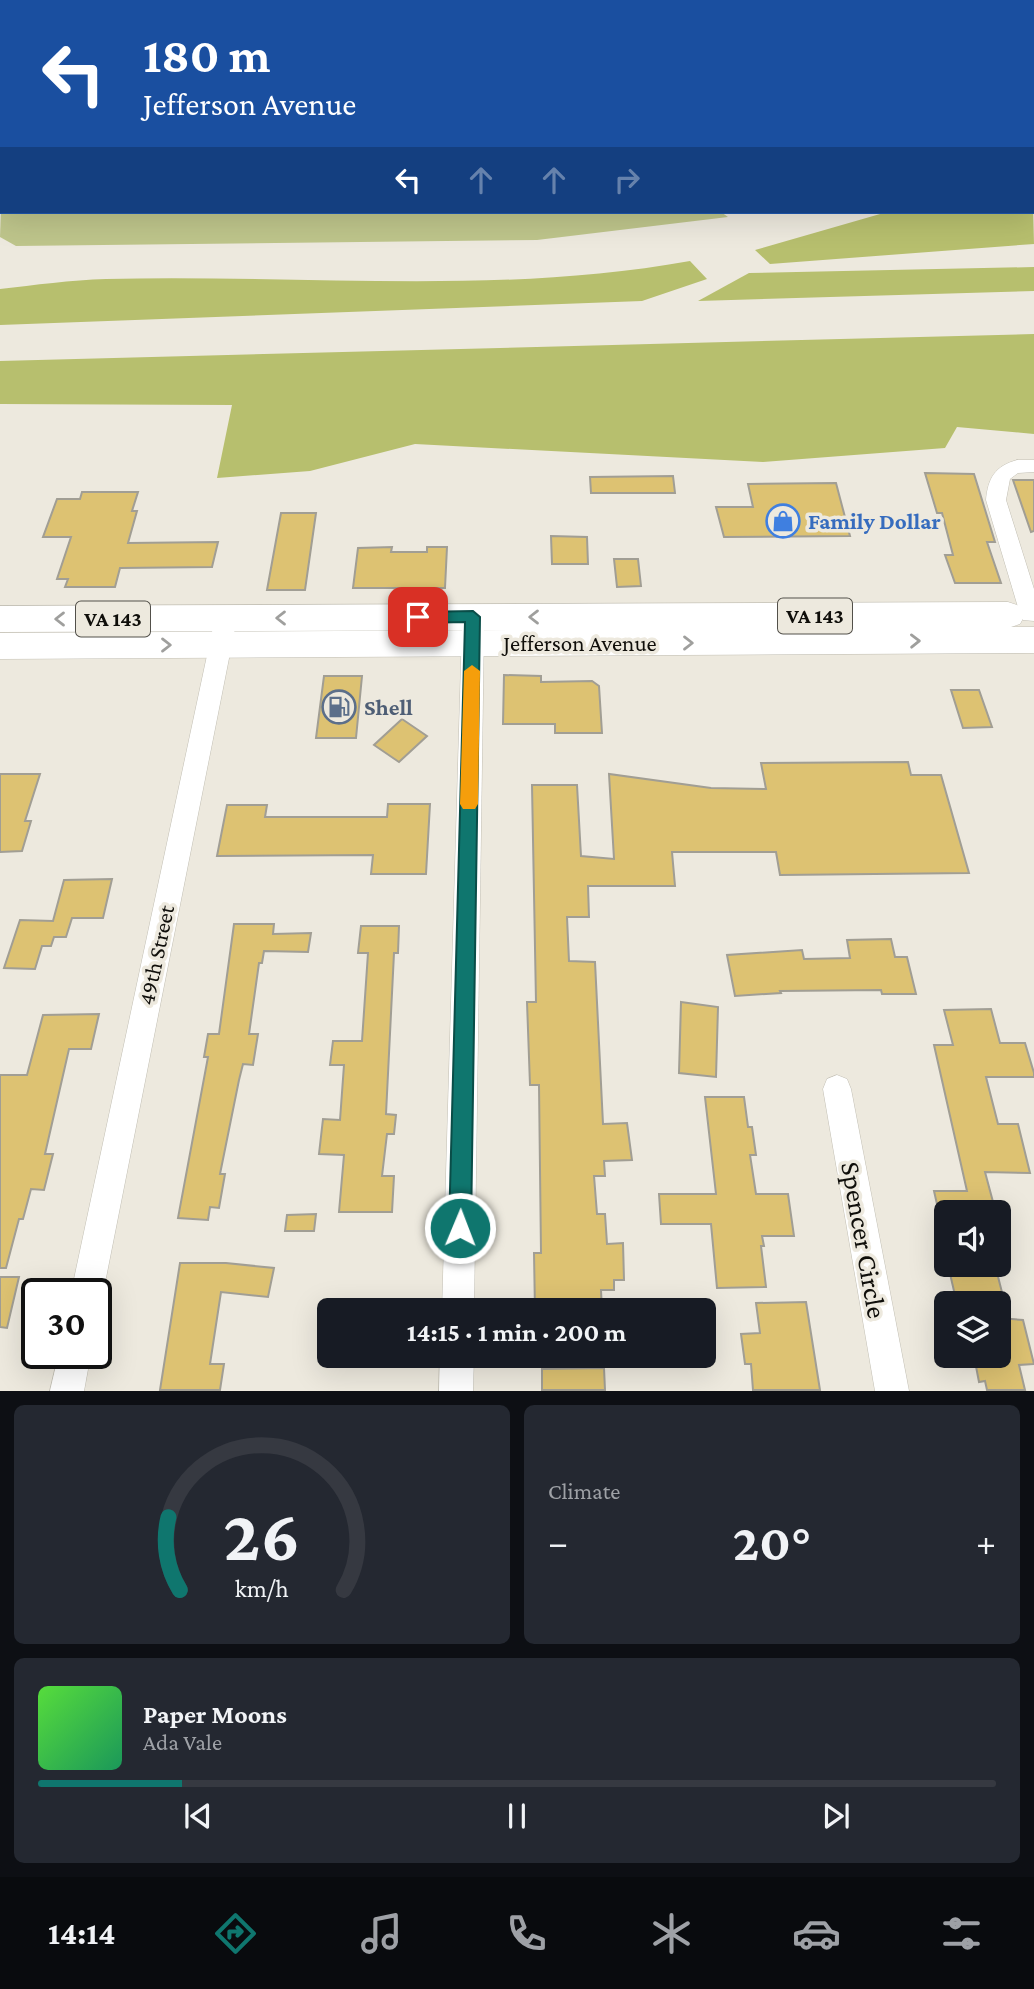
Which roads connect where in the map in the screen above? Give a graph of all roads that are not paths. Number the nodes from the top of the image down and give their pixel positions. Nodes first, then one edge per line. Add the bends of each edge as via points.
1 (1034, 466) edge
2 (0, 620) edge
3 (1033, 623) edge
4 (473, 630) junction
5 (223, 631) junction
6 (0, 646) edge
7 (837, 1089) dead end
8 (90, 1278) edge
9 (458, 1298) edge
10 (457, 1368) edge
11 (72, 1369) edge
12 (67, 1391) edge
13 (456, 1391) edge
14 (892, 1391) edge

1 - 3 street via 1009,469 1000,475 996,486
5 -> 2 main road, Jefferson Avenue / VA 143
3 - 4 main road, Jefferson Avenue / VA 143
4 - 5 main road, Jefferson Avenue / VA 143
4 - 9 street
6 -> 5 main road, Jefferson Avenue / VA 143
5 - 8 street, 49th Street
7 - 14 street, Spencer Circle
10 - 13 street
11 - 12 street

